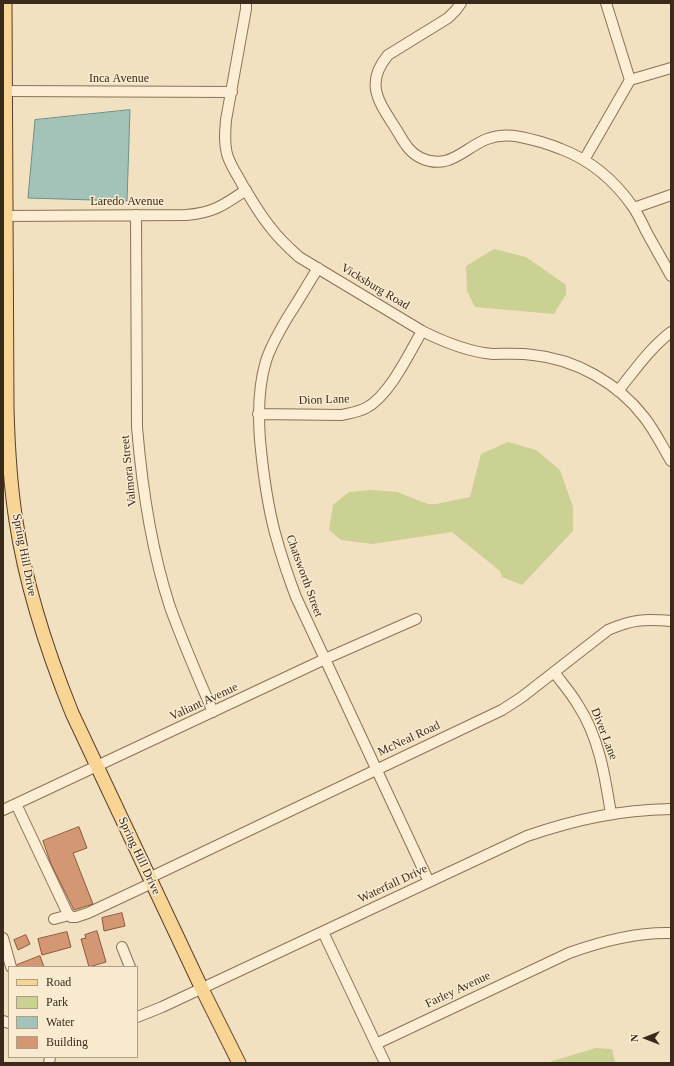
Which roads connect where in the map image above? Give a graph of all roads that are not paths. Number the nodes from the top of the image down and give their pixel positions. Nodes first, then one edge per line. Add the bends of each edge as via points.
1 (5, 3) edge
2 (246, 3) edge
3 (461, 3) edge
4 (606, 3) edge
5 (671, 68) edge
6 (630, 80) junction
7 (5, 92) junction
8 (232, 92) junction
9 (584, 160) junction
10 (246, 190) junction
11 (671, 195) edge
12 (634, 208) junction
13 (136, 215) junction
14 (4, 216) edge
15 (318, 268) junction
16 (671, 276) edge
17 (422, 331) junction
18 (671, 332) edge
19 (5, 338) edge
20 (618, 391) junction
21 (258, 414) junction
22 (671, 461) edge
23 (416, 619) dead end
24 (671, 621) edge
25 (325, 659) junction
26 (554, 672) junction
27 (213, 712) junction
28 (97, 766) junction
29 (376, 769) junction
30 (16, 804) junction
31 (671, 809) edge
32 (3, 810) edge
33 (611, 814) junction
34 (151, 880) junction
35 (429, 882) junction
36 (70, 915) junction
37 (54, 919) dead end
38 (323, 932) junction
39 (671, 933) edge
40 (3, 938) edge
41 (122, 948) dead end
42 (11, 966) edge
43 (130, 966) edge
44 (202, 989) junction
45 (138, 1016) edge
46 (376, 1044) junction
47 (239, 1063) edge
48 (385, 1063) edge

1 - 7 main road, Spring Hill Drive
2 - 8 street, Vicksburg Road
3 - 9 street via 448,18 388,55 379,69 376,86 380,103 409,150 420,158 436,162 446,161 487,139 508,135 560,148
4 - 6 street
5 - 6 street
6 - 9 street
7 - 8 street, Inca Avenue
7 - 14 main road, Spring Hill Drive
8 - 10 street, Vicksburg Road via 226,120 225,144 232,166
9 - 12 street via 610,180
10 - 13 street, Laredo Avenue via 222,206 199,214
10 - 15 street, Vicksburg Road via 270,228 299,257
11 - 12 street
12 - 16 street
13 - 14 street, Laredo Avenue
13 - 27 street, Valmora Street via 137,427 144,498 150,533 170,606
14 - 19 main road, Spring Hill Drive
15 - 17 street, Vicksburg Road
15 - 21 street, Chatsworth Street via 272,345 262,378
17 - 20 street, Vicksburg Road via 454,346 493,354 535,355 571,364 603,380
17 - 21 street, Dion Lane via 383,394 366,408 342,415
18 - 20 street via 648,353
19 - 28 main road, Spring Hill Drive via 8,446 23,560 32,599 58,678
20 - 22 street, Vicksburg Road via 644,416
21 - 25 street, Chatsworth Street via 263,470 275,533 296,597
23 - 25 street, Valiant Avenue
24 - 26 street, McNeal Road via 635,621 608,630
25 - 27 street, Valiant Avenue
25 - 29 street, Chatsworth Street
26 - 29 street, McNeal Road via 502,710
26 - 33 street, Diver Lane via 589,724 603,767
27 - 28 street, Valiant Avenue
28 - 30 street, Valiant Avenue
28 - 34 main road, Spring Hill Drive
29 - 34 street, McNeal Road
29 - 35 street, Chatsworth Street
30 - 32 street, Valiant Avenue
30 - 36 street
31 - 33 street, Waterfall Drive
33 - 35 street, Waterfall Drive via 556,826 527,836
34 - 36 street, McNeal Road via 76,917
34 - 44 main road, Spring Hill Drive
35 - 38 street, Waterfall Drive
36 - 37 street, McNeal Road
38 - 44 street, Waterfall Drive
38 - 46 street
39 - 46 street, Farley Avenue via 617,938 569,953
40 - 42 street
41 - 43 street
44 - 45 street, Waterfall Drive
44 - 47 main road, Spring Hill Drive
46 - 48 street

